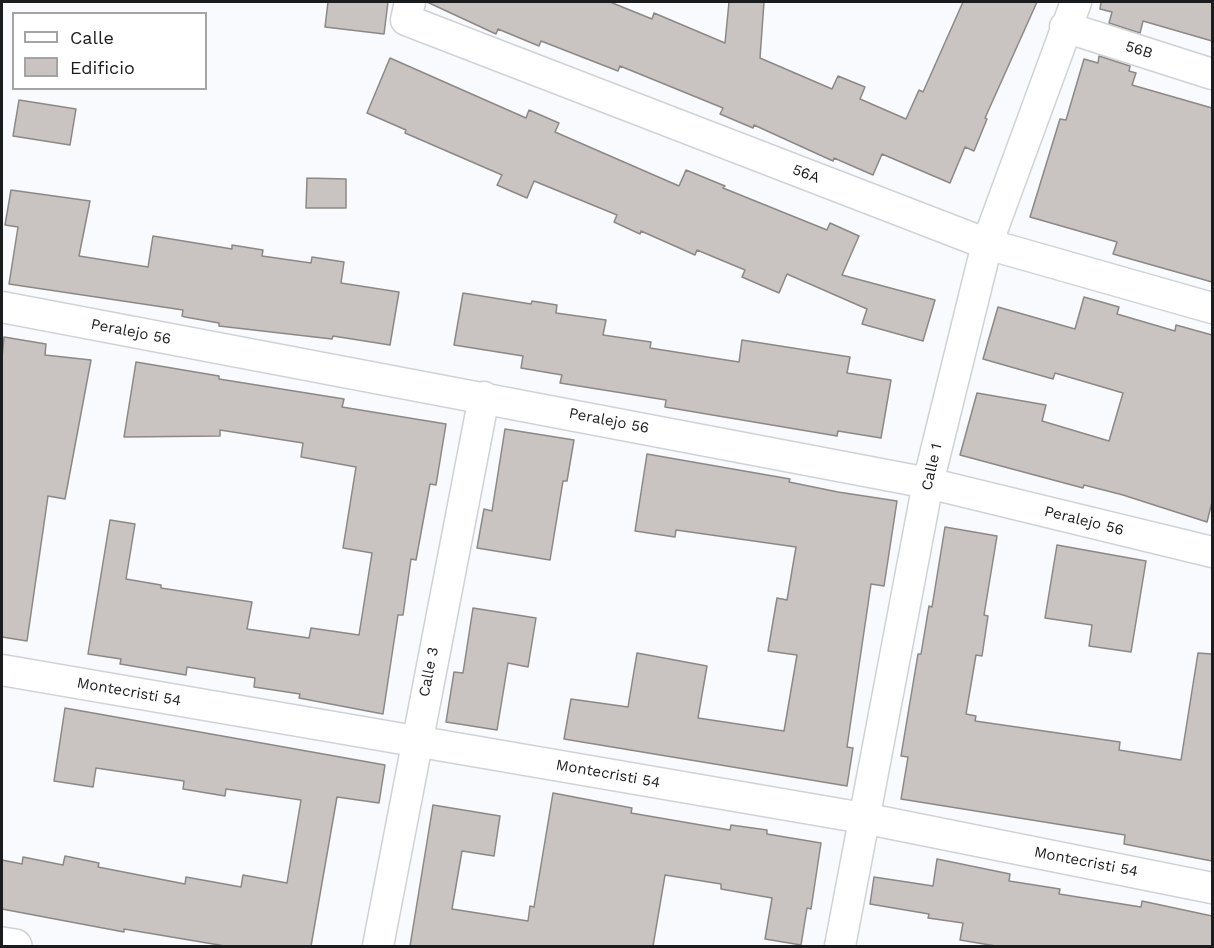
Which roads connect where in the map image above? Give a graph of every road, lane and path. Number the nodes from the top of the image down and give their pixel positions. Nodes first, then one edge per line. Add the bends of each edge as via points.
1 (408, 11) edge
2 (1070, 14) edge
3 (1212, 74) edge
4 (987, 244) junction
5 (2, 308) edge
6 (1212, 308) edge
7 (484, 397) junction
8 (927, 483) junction
9 (1212, 552) edge
10 (2, 670) edge
11 (416, 741) junction
12 (863, 818) junction
13 (1212, 888) edge
14 (2, 944) edge
15 (15, 946) edge
16 (378, 946) edge
17 (840, 946) edge

1 - 4 street, 56A
2 - 3 street, 56B
2 - 4 street, Calle 1
4 - 6 street, 56A
4 - 8 street, Calle 1
5 - 7 street, Peralejo 56
7 - 8 street, Peralejo 56
7 - 11 street, Calle 3
8 - 9 street, Peralejo 56
8 - 12 street, Calle 1
10 - 11 street, Montecristi 54
11 - 12 street, Montecristi 54
11 - 16 street, Calle 3
12 - 13 street, Montecristi 54
12 - 17 street, Calle 1
14 - 15 main road

